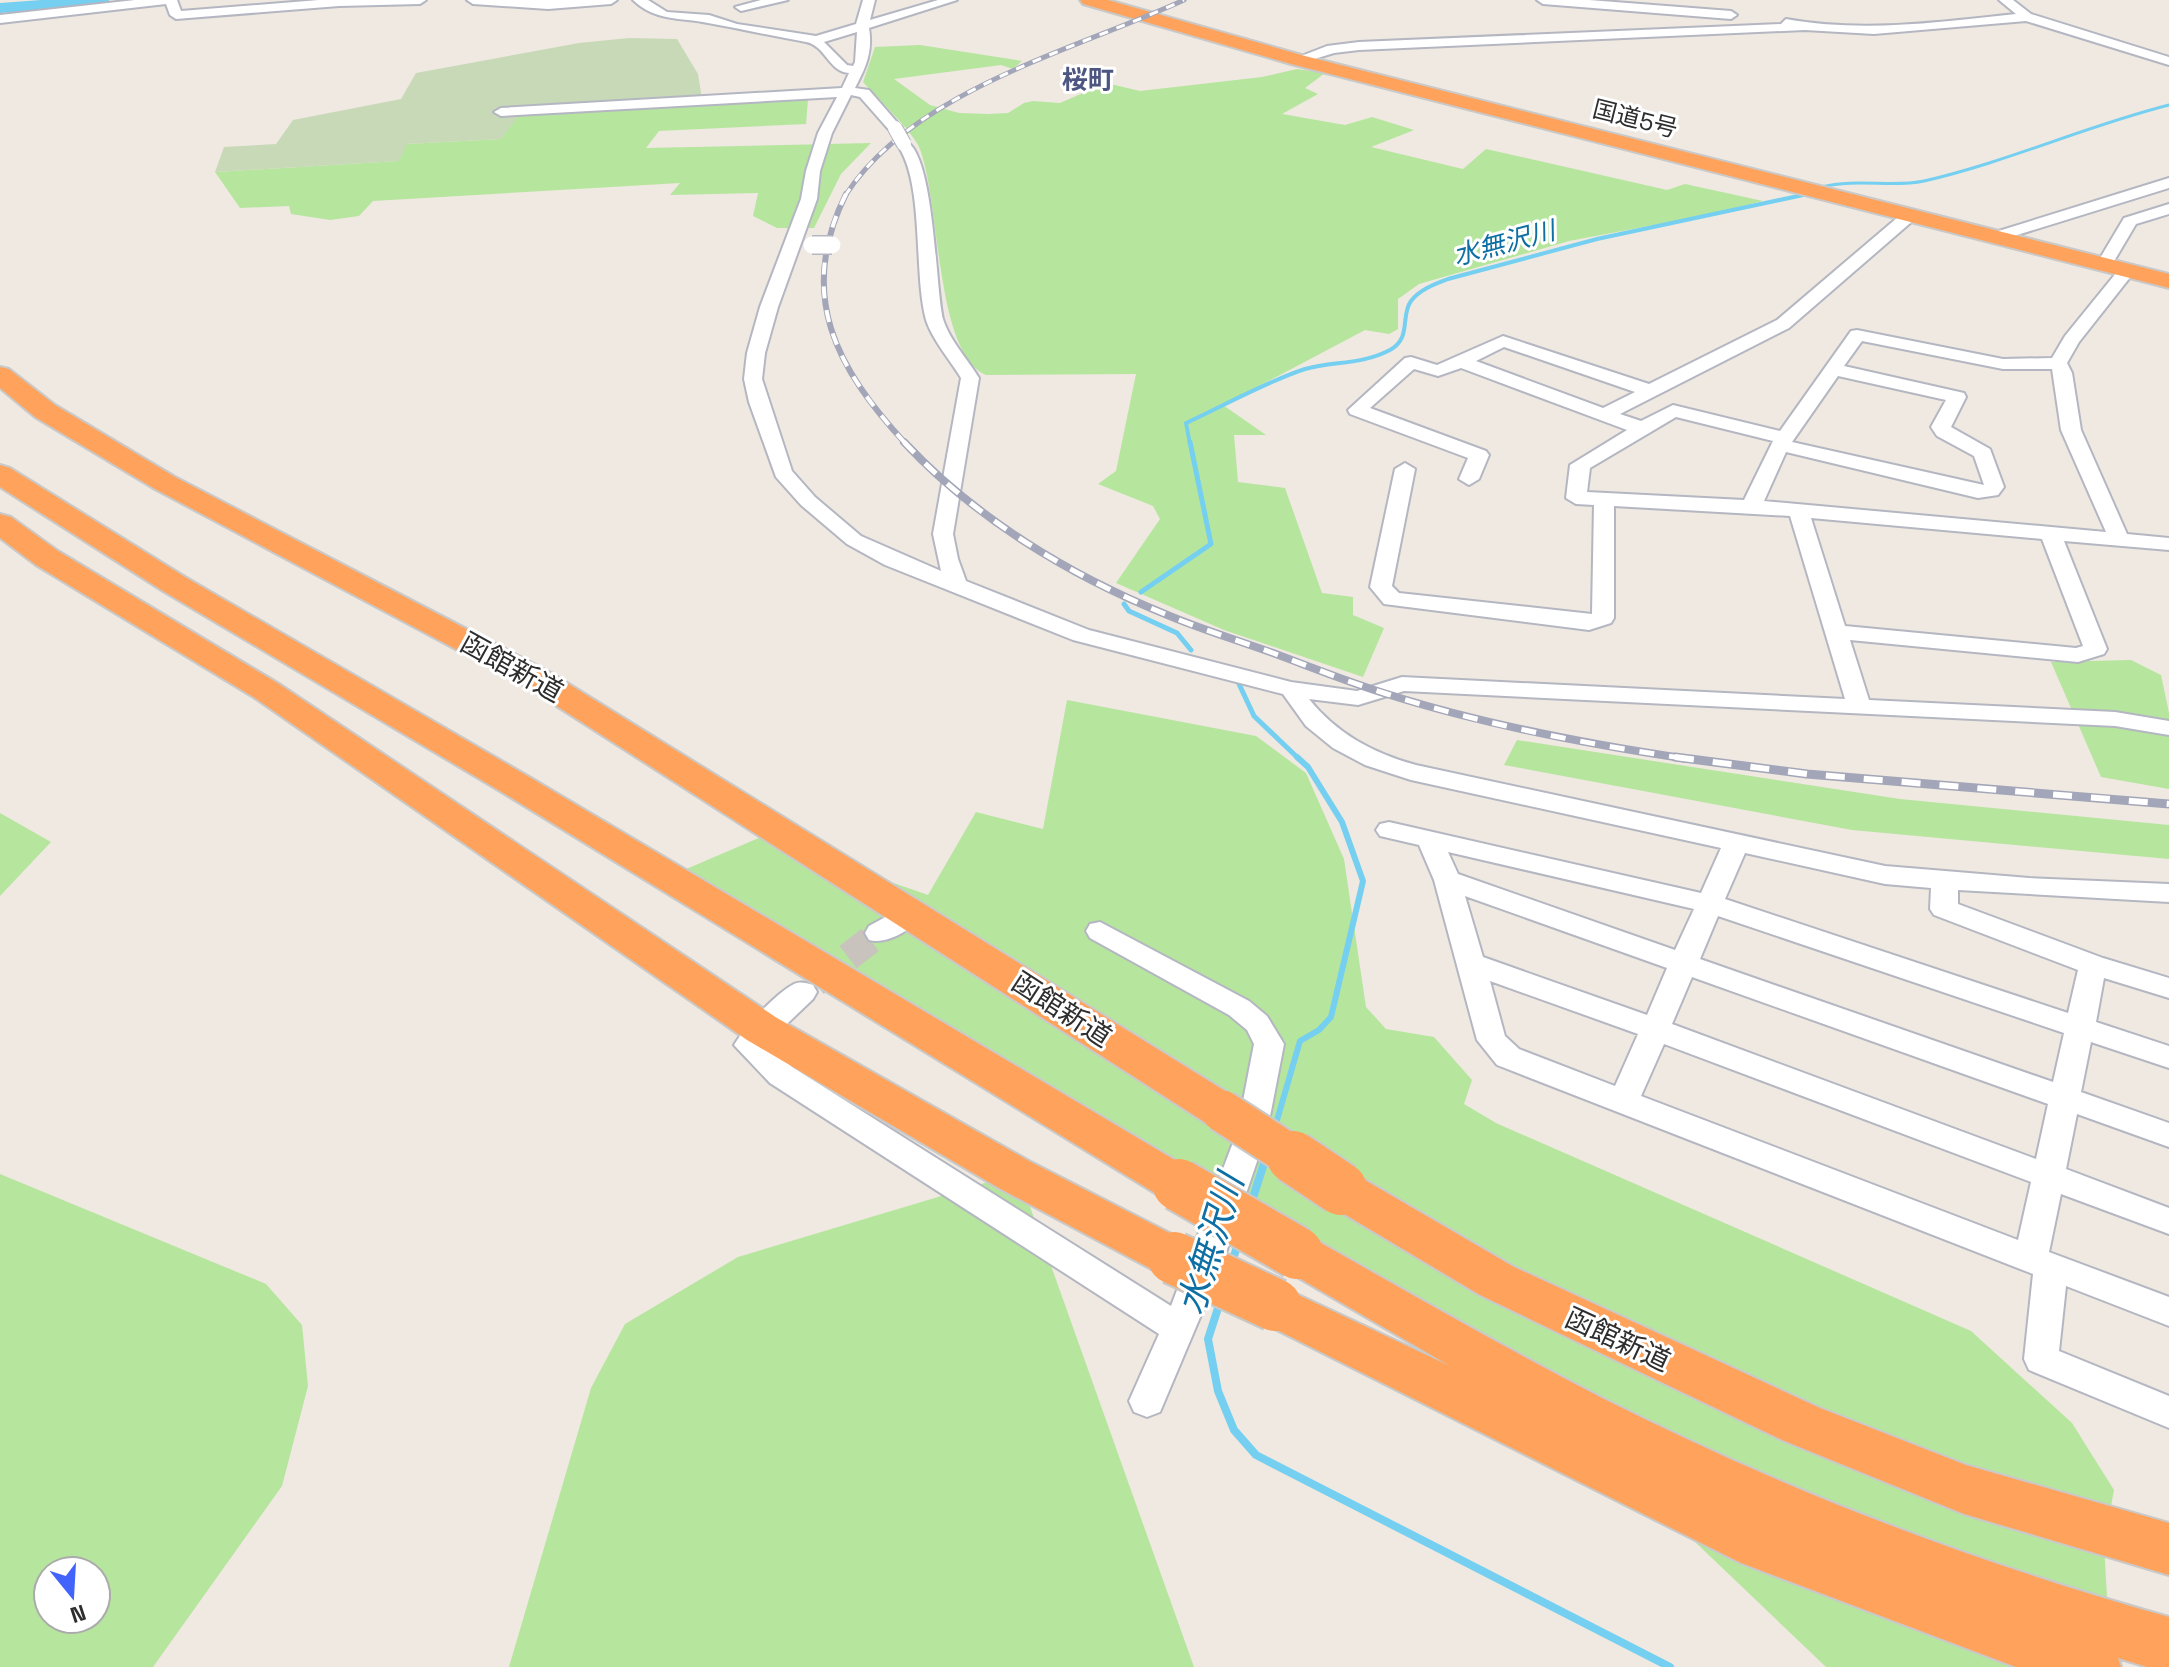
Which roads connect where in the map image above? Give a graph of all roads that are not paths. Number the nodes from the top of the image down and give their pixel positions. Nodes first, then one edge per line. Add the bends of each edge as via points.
1 (169, 0) edge
2 (420, 0) edge
3 (473, 0) edge
4 (611, 0) edge
5 (639, 0) edge
6 (782, 0) edge
7 (869, 0) edge
8 (951, 0) edge
9 (1089, 0) edge
10 (1543, 0) edge
11 (2005, 0) edge
12 (741, 7) dead end
13 (2027, 17) junction
14 (0, 19) edge
15 (862, 26) junction
16 (1803, 27) junction
17 (816, 40) junction
18 (1298, 60) junction
19 (2169, 61) edge
20 (858, 70) junction
21 (848, 92) junction
22 (501, 112) dead end
23 (2169, 183) edge
24 (2126, 196) junction
25 (2167, 210) edge
26 (1910, 215) junction
27 (1995, 237) junction
28 (812, 245) dead end
29 (832, 245) dead end
30 (2104, 265) junction
31 (2127, 271) junction
32 (2169, 281) edge
33 (1461, 362) junction
34 (2058, 363) junction
35 (1833, 369) junction
36 (0, 375) edge
37 (1651, 392) junction
38 (1607, 413) junction
39 (1641, 428) junction
40 (1783, 442) junction
41 (0, 454) edge
42 (1405, 469) dead end
43 (0, 474) edge
44 (1469, 479) dead end
45 (1604, 500) junction
46 (1751, 506) junction
47 (1799, 512) junction
48 (0, 523) edge
49 (2051, 535) junction
50 (2120, 541) junction
51 (2169, 544) edge
52 (957, 586) junction
53 (1836, 632) junction
54 (1291, 689) junction
55 (1859, 707) junction
56 (2169, 728) edge
57 (518, 786) junction
58 (1389, 830) dead end
59 (1430, 840) junction
60 (1736, 843) junction
61 (1945, 879) junction
62 (1447, 880) junction
63 (2169, 893) edge
64 (1710, 904) junction
65 (911, 912) junction
66 (1100, 931) dead end
67 (879, 933) tunnel mouth
68 (1469, 963) junction
69 (2093, 965) junction
70 (1684, 966) junction
71 (2169, 988) edge
72 (803, 992) tunnel mouth
73 (2082, 1027) junction
74 (762, 1029) junction
75 (1655, 1029) junction
76 (2169, 1057) edge
77 (2065, 1097) junction
78 (1624, 1101) junction
79 (2169, 1135) edge
80 (2050, 1176) junction
81 (2169, 1221) edge
82 (2041, 1262) junction
83 (2169, 1312) edge
84 (1178, 1328) junction
85 (1147, 1401) dead end
86 (2169, 1412) edge
87 (2169, 1549) edge
88 (2169, 1645) edge
89 (2092, 1667) edge

1 - 2 street via 176,15
1 - 14 street
3 - 4 street via 521,5
5 - 17 street via 664,15
6 - 12 street
7 - 15 street
8 - 15 street
9 - 18 highway, 国道5号
10 - 16 street via 1753,17
11 - 13 street
13 - 16 street via 1878,29
13 - 19 street
15 - 17 street
15 - 20 street via 865,43
16 - 18 street via 1367,45
17 - 20 street via 843,69
18 - 26 highway, 国道5号
20 - 21 street
21 - 22 street
21 - 52 street, bridge via 864,93 910,152 922,204 935,321 970,378 943,534
21 - 52 street via 825,133 809,199 769,307 756,353 753,379 758,402 783,473 832,524 893,560
23 - 24 street
24 - 25 street
24 - 27 street
25 - 30 street via 2130,221
26 - 27 highway, 国道5号
26 - 37 street via 1783,324
27 - 30 highway, 国道5号
28 - 29 street, bridge
30 - 31 highway, 国道5号
31 - 32 highway, 国道5号
31 - 34 street
33 - 37 street via 1503,341
33 - 38 street
33 - 44 street via 1438,371 1411,362 1357,410 1479,455
34 - 35 street via 2003,364 1857,335
34 - 50 street via 2071,430
35 - 40 street
35 - 40 street via 1957,397 1941,427 1986,455 1994,487 1978,492
36 - 65 highway, 函館新道 via 45,411 165,483 539,680
37 - 38 street
38 - 39 street
39 - 40 street via 1673,411
39 - 45 street via 1580,465 1576,498
40 - 46 street
41 - 57 highway via 98,522
42 - 45 street via 1381,587 1392,599 1598,621 1603,618
43 - 57 highway via 174,584
45 - 46 street
46 - 47 street
47 - 49 street
47 - 53 street
48 - 74 highway via 47,558 267,691
49 - 50 street
49 - 53 street via 2096,649 2089,654
50 - 51 street
52 - 54 street via 1081,635
53 - 55 street
54 - 55 street via 1358,698 1402,684
54 - 60 street via 1307,715 1329,734 1377,763
55 - 56 street via 2115,719
57 - 88 highway, bridge via 1179,1185 1477,1357 1626,1435 1794,1512 1964,1579
58 - 59 street
59 - 62 street
59 - 64 street
60 - 61 street via 1885,875
60 - 64 street
61 - 63 street
61 - 69 street via 1944,909
62 - 68 street
62 - 70 street
64 - 70 street
64 - 73 street
65 - 67 street
65 - 87 highway, 函館新道, bridge via 1341,1189 1497,1281 1801,1424 1964,1489
66 - 84 street via 1239,1008 1257,1023 1269,1044 1252,1132
68 - 75 street
68 - 78 street via 1492,1040 1508,1057
69 - 71 street
69 - 73 street
70 - 75 street
70 - 77 street
72 - 74 street
73 - 76 street
73 - 77 street
74 - 84 street via 749,1045 781,1075
74 - 89 highway, bridge via 1013,1174 1174,1258 1761,1545
75 - 78 street
75 - 80 street
77 - 79 street
77 - 80 street
78 - 82 street
80 - 81 street
80 - 82 street
82 - 83 street
82 - 86 street via 2041,1359
84 - 85 street

